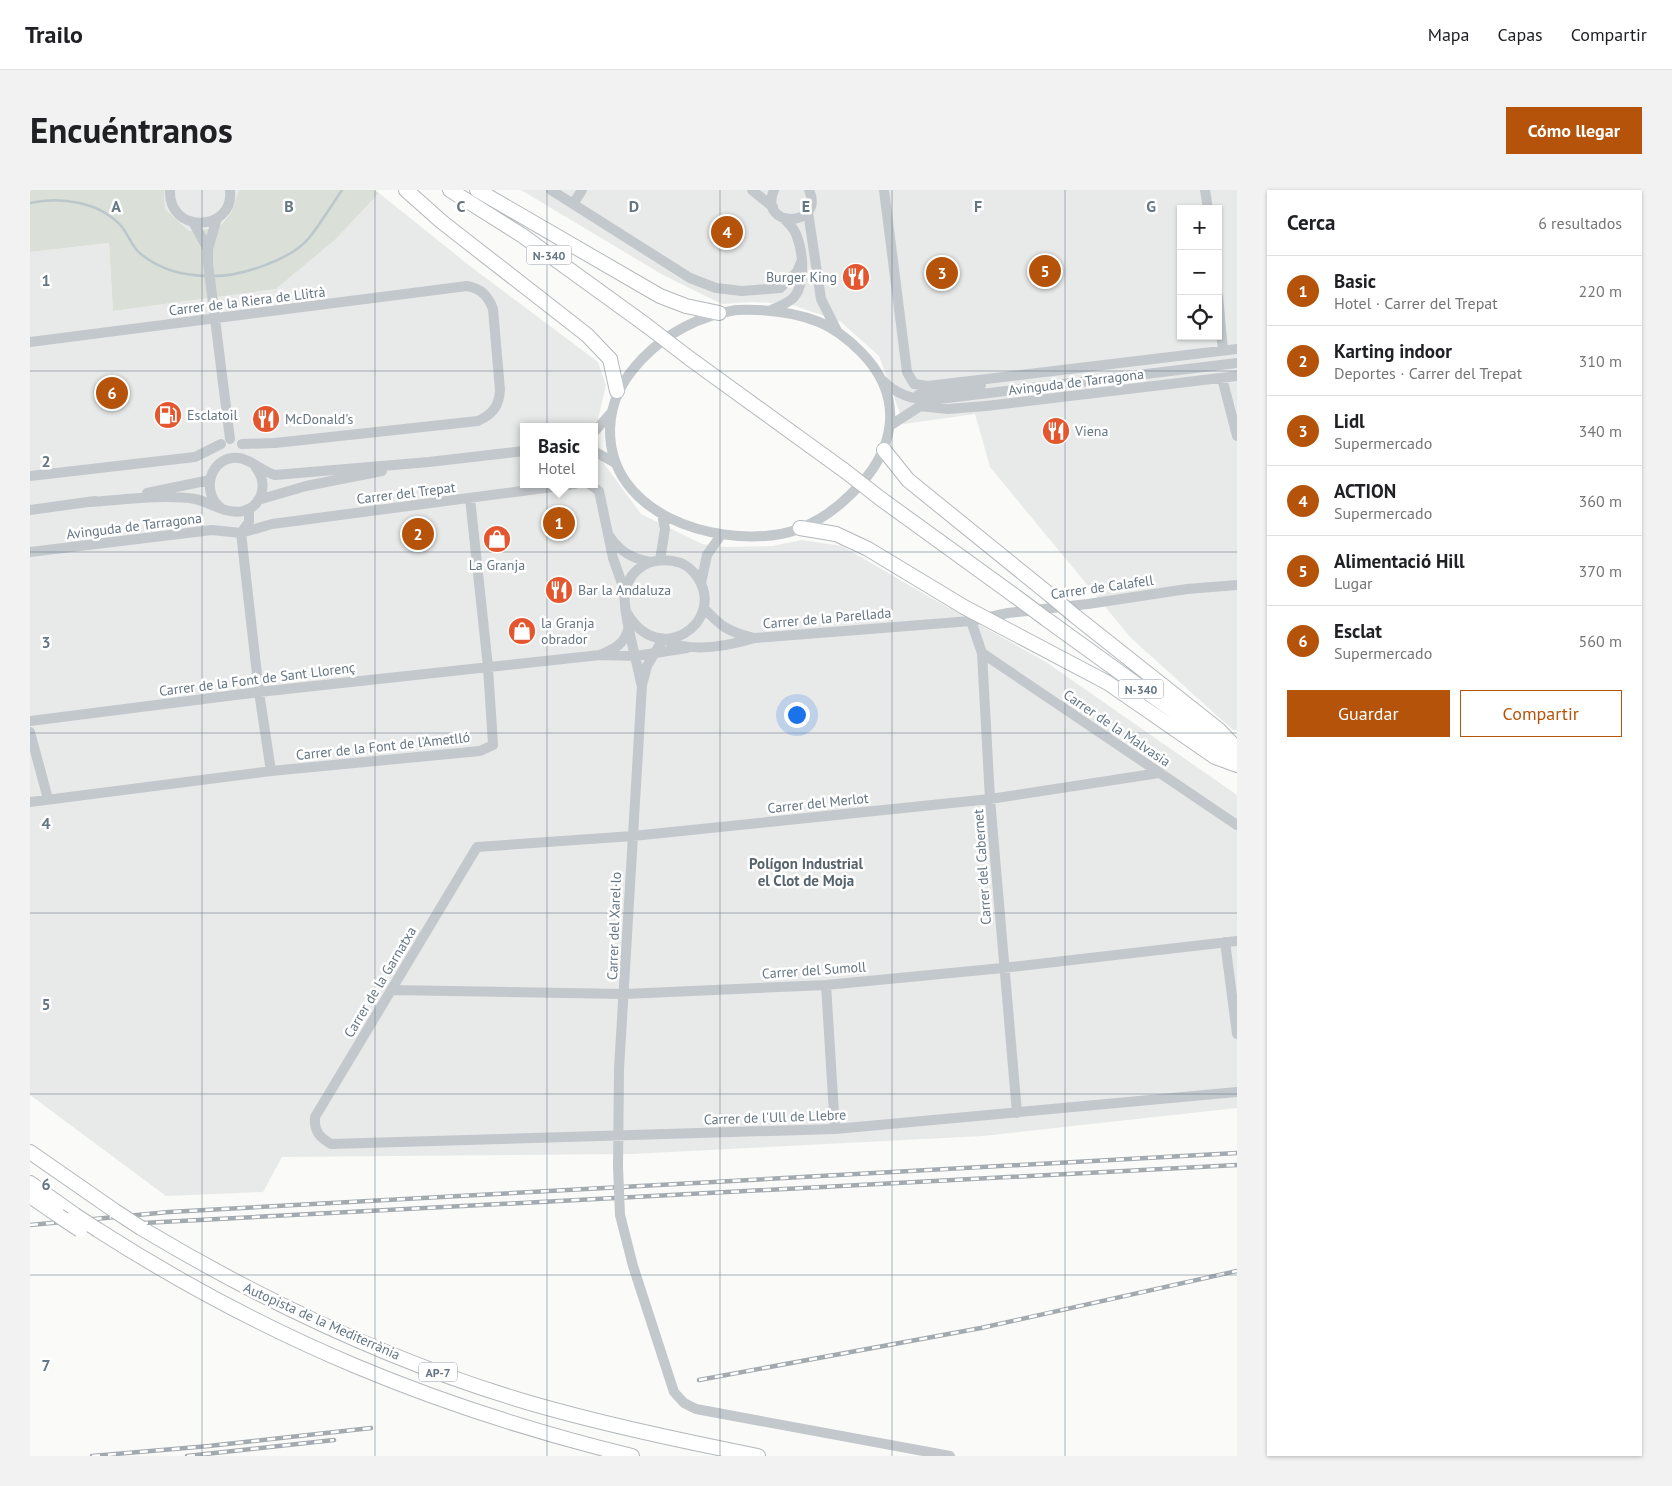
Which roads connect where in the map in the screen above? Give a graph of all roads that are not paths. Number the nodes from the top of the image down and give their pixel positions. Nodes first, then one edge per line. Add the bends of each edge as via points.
1 (170, 190) edge
2 (230, 190) edge
3 (406, 190) edge
4 (450, 190) edge
5 (476, 190) edge
6 (551, 190) edge
7 (582, 190) edge
8 (752, 190) edge
9 (774, 190) edge
10 (884, 190) edge
11 (1205, 190) edge
12 (811, 192) edge
13 (573, 204) junction
14 (1207, 205) edge
15 (773, 207) junction
16 (808, 212) junction
17 (217, 218) junction
18 (784, 219) junction
19 (193, 222) junction
20 (208, 249) junction
21 (801, 262) junction
22 (770, 310) junction
23 (719, 313) junction
24 (216, 318) junction
25 (837, 332) junction
26 (1222, 339) edge
27 (30, 342) edge
28 (1237, 349) edge
29 (1223, 350) junction
30 (1237, 363) edge
31 (1237, 376) edge
32 (1003, 377) junction
33 (1222, 378) junction
34 (882, 380) junction
35 (617, 391) junction
36 (905, 396) junction
37 (931, 400) junction
38 (918, 405) junction
39 (612, 413) junction
40 (891, 425) junction
41 (598, 428) edge
42 (1237, 436) edge
43 (230, 439) junction
44 (221, 444) junction
45 (242, 444) junction
46 (884, 450) junction
47 (520, 451) edge
48 (598, 453) edge
49 (429, 462) junction
50 (615, 464) junction
51 (253, 465) junction
52 (214, 470) junction
53 (30, 476) edge
54 (210, 480) junction
55 (544, 488) edge
56 (595, 488) edge
57 (470, 498) junction
58 (258, 500) junction
59 (90, 502) junction
60 (249, 508) junction
61 (224, 509) junction
62 (30, 510) edge
63 (662, 514) junction
64 (800, 528) junction
65 (241, 533) junction
66 (608, 534) junction
67 (720, 535) junction
68 (30, 552) edge
69 (655, 561) junction
70 (701, 584) junction
71 (1237, 585) edge
72 (625, 592) junction
73 (704, 608) junction
74 (627, 613) junction
75 (970, 621) junction
76 (629, 624) junction
77 (755, 638) junction
78 (664, 639) junction
79 (687, 648) junction
80 (982, 653) junction
81 (653, 654) junction
82 (600, 655) junction
83 (636, 656) junction
84 (488, 667) junction
85 (642, 685) junction
86 (259, 692) junction
87 (30, 721) edge
88 (30, 732) edge
89 (1237, 749) edge
90 (1237, 757) edge
91 (1237, 765) edge
92 (271, 771) junction
93 (1160, 773) junction
94 (48, 799) junction
95 (990, 799) junction
96 (30, 802) edge
97 (1237, 826) edge
98 (633, 836) junction
99 (477, 847) joint
100 (1237, 940) edge
101 (1225, 942) junction
102 (1003, 968) junction
103 (826, 985) junction
104 (391, 990) junction
105 (625, 994) junction
106 (1237, 1034) edge
107 (1237, 1092) edge
108 (1016, 1113) junction
109 (835, 1129) junction
110 (317, 1134) joint
111 (616, 1136) junction
112 (30, 1152) edge
113 (30, 1183) edge
114 (30, 1196) edge
115 (141, 1257) junction
116 (632, 1456) edge
117 (758, 1456) edge
118 (950, 1456) edge

1 - 19 street via 174,208
2 - 17 street via 229,204
3 - 35 highway via 587,335 610,358
4 - 90 highway, N-340, bridge via 523,236
5 - 23 highway via 660,296
6 - 13 street
7 - 13 street
8 - 15 street
9 - 15 street
10 - 32 street, Avinguda de Tarragona via 907,372 914,384 928,386
11 - 14 street
12 - 16 street
13 - 21 street via 690,278 716,288 742,291 780,288 797,272
15 - 18 street
16 - 18 street via 799,219
16 - 25 street via 821,299
17 - 19 street via 209,222
17 - 20 street
18 - 21 street via 797,236
19 - 20 street
20 - 24 street
21 - 22 street via 802,274 793,298
22 - 23 street
22 - 25 street via 808,318
23 - 35 street via 681,327 663,340 636,365
24 - 27 street, Carrer de la Riera de Llitrà
24 - 43 street
24 - 45 street, Carrer de la Riera de Llitrà via 468,286 489,297 493,309 500,401 495,409 478,421
25 - 34 street via 870,362
26 - 29 street
28 - 29 street, Avinguda de Tarragona
29 - 32 street, Avinguda de Tarragona
30 - 37 street, Avinguda de Tarragona
31 - 33 street, Avinguda de Tarragona
32 - 36 street, Avinguda de Tarragona via 978,386
33 - 38 street, Avinguda de Tarragona via 986,406 948,409
33 - 42 street
34 - 36 street, Avinguda de Tarragona
34 - 40 street
35 - 39 street
36 - 37 street, Avinguda de Tarragona
37 - 38 street, Avinguda de Tarragona
38 - 40 street, Avinguda de Tarragona
39 - 41 street
39 - 50 street via 610,440
40 - 46 street
43 - 44 street
43 - 45 street
44 - 52 street
44 - 53 street via 195,457
45 - 51 street
46 - 64 street via 860,486 846,500
46 - 89 highway, bridge via 908,480 1219,730
47 - 49 street
48 - 50 street
49 - 51 street via 275,475
49 - 58 street via 306,486
50 - 63 street via 634,492
51 - 52 street via 243,459 230,459
51 - 58 street via 263,484
52 - 54 street
54 - 59 street via 175,489
54 - 61 street via 211,496
55 - 57 street, Carrer del Trepat
56 - 66 street via 599,491
57 - 65 street, Carrer del Trepat via 272,524
57 - 84 street, Carrer de la Font de l'Ametlló
58 - 60 street
59 - 61 street via 181,498
59 - 62 street
60 - 61 street via 238,512
60 - 65 street via 249,522
61 - 65 street
63 - 67 street
63 - 69 street via 665,529
64 - 67 street via 769,536
64 - 91 highway, bridge via 836,534 860,545 964,607 1108,683 1215,757
65 - 68 street, Avinguda de Tarragona via 212,530
65 - 86 street
66 - 69 street via 629,556
66 - 72 street
67 - 70 street via 707,555
69 - 70 street via 672,560 684,565
69 - 72 street via 634,573
70 - 73 street
71 - 75 street, Carrer de Calafell via 1008,612
72 - 74 street
73 - 77 street via 731,633
73 - 78 street via 690,630 679,637
74 - 76 street
74 - 78 street via 642,632
75 - 77 street, Carrer de la Parellada
75 - 80 street, Carrer del Cabernet
76 - 82 street, Carrer de la Parellada via 619,646
76 - 83 street
77 - 79 street, Carrer de la Parellada
78 - 79 street, Carrer de la Parellada
78 - 81 street
79 - 81 street, Carrer de la Parellada
80 - 93 street, Carrer de la Malvasia
80 - 95 street, Carrer del Cabernet
81 - 83 street, Carrer de la Parellada
81 - 85 street
82 - 83 street, Carrer de la Parellada
82 - 84 street, Carrer de la Parellada
83 - 85 street
84 - 86 street, Carrer de la Font de Sant Llorenç
84 - 92 street, Carrer de la Font de l'Ametlló via 493,745 480,750
85 - 98 street, Carrer del Xarel·lo
86 - 87 street, Carrer de la Font de Sant Llorenç
86 - 92 street
88 - 94 street
92 - 94 street, Carrer de la Font de l'Ametlló
93 - 95 street, Carrer del Merlot
93 - 97 street, Carrer de la Malvasia
94 - 96 street, Carrer de la Font de l'Ametlló
95 - 98 street, Carrer del Merlot
95 - 102 street, Carrer del Cabernet
98 - 99 street, Carrer del Merlot
98 - 105 street, Carrer del Xarel·lo
99 - 104 street, Carrer de la Garnatxa
100 - 101 street, Carrer del Sumoll
101 - 102 street, Carrer del Sumoll
101 - 106 street
102 - 103 street, Carrer del Sumoll
102 - 108 street, Carrer del Cabernet
103 - 105 street, Carrer del Sumoll
103 - 109 street
104 - 105 street, Carrer del Sumoll
104 - 110 street, Carrer de la Garnatxa via 315,1117
105 - 111 street, Carrer del Xarel·lo
107 - 108 street, Carrer de l'Ull de Llebre
108 - 109 street, Carrer de l'Ull de Llebre
109 - 111 street, Carrer de l'Ull de Llebre
110 - 111 street, Carrer de l'Ull de Llebre via 331,1144
111 - 118 street, Carrer del Xarel·lo, bridge via 620,1215 633,1266 674,1392 684,1402 696,1409
112 - 117 highway, Autopista de la Mediterrània / AP-7, bridge via 141,1228 236,1282 361,1342 447,1376 579,1416
113 - 115 highway, Autopista de la Mediterrània / AP-7, bridge
114 - 115 highway, bridge via 80,1230
115 - 116 highway, Autopista de la Mediterrània / AP-7 via 232,1309 349,1365 487,1416

